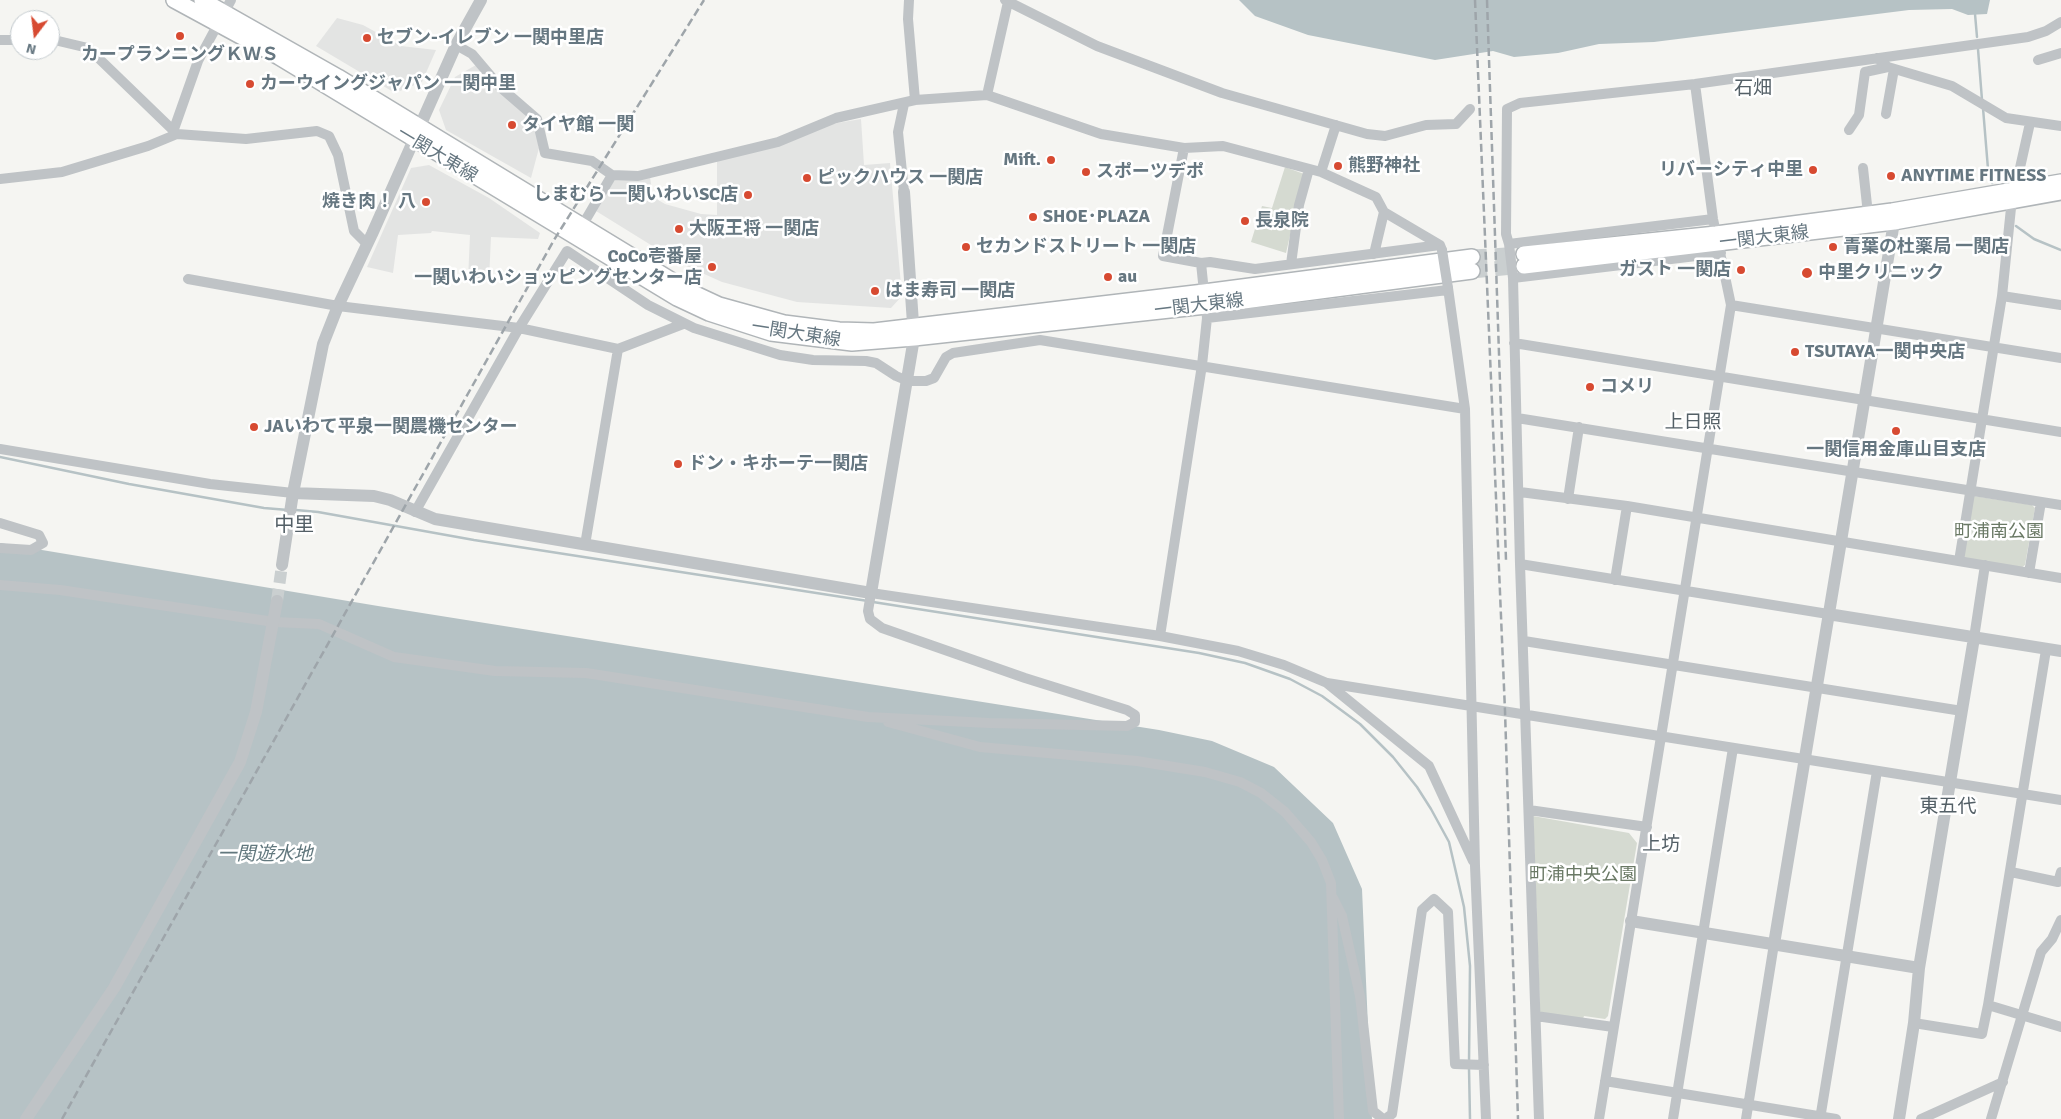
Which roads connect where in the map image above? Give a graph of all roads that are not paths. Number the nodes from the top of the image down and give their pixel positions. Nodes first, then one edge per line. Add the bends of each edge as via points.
1 (174, 0) edge
2 (202, 0) edge
3 (481, 0) edge
4 (909, 0) edge
5 (1007, 1) edge
6 (225, 11) edge
7 (2061, 22) edge
8 (60, 41) edge
9 (456, 45) junction
10 (2061, 53) edge
11 (1877, 58) junction
12 (2038, 60) dead end
13 (1891, 68) junction
14 (1695, 84) junction
15 (987, 95) junction
16 (914, 100) junction
17 (904, 104) junction
18 (1470, 109) dead end
19 (1886, 114) dead end
20 (2030, 123) junction
21 (1336, 125) junction
22 (2061, 126) edge
23 (1849, 130) dead end
24 (175, 131) junction
25 (416, 134) junction
26 (1184, 148) junction
27 (1863, 168) dead end
28 (1309, 169) junction
29 (1321, 172) junction
30 (612, 175) junction
31 (0, 179) edge
32 (2061, 182) edge
33 (904, 192) joint
34 (2061, 192) edge
35 (2014, 195) junction
36 (1384, 212) junction
37 (1868, 214) junction
38 (1893, 216) junction
39 (582, 226) junction
40 (1717, 237) junction
41 (367, 244) junction
42 (1509, 244) junction
43 (1441, 247) junction
44 (1374, 254) junction
45 (1524, 260) tunnel mouth
46 (1201, 263) junction
47 (1291, 264) junction
48 (1472, 264) tunnel mouth
49 (1512, 278) junction
50 (188, 280) dead end
51 (1448, 289) junction
52 (2002, 296) junction
53 (2061, 304) edge
54 (1206, 305) junction
55 (338, 306) junction
56 (1731, 306) junction
57 (684, 324) junction
58 (519, 328) junction
59 (1876, 328) junction
60 (914, 332) junction
61 (1514, 343) junction
62 (1995, 348) junction
63 (618, 349) junction
64 (2061, 358) edge
65 (1202, 365) junction
66 (1719, 376) junction
67 (908, 380) junction
68 (1863, 400) junction
69 (1465, 408) junction
70 (1517, 418) junction
71 (1981, 419) junction
72 (1579, 427) junction
73 (2061, 432) edge
74 (0, 448) edge
75 (1708, 448) junction
76 (1851, 472) junction
77 (1970, 490) junction
78 (1520, 492) junction
79 (293, 493) junction
80 (1568, 499) junction
81 (2041, 502) junction
82 (2061, 505) edge
83 (1627, 506) junction
84 (415, 512) junction
85 (1697, 518) junction
86 (0, 524) edge
87 (1840, 542) junction
88 (585, 545) junction
89 (0, 548) edge
90 (1959, 561) junction
91 (1520, 564) junction
92 (282, 565) tunnel mouth
93 (1985, 566) junction
94 (2029, 573) junction
95 (2061, 578) edge
96 (1615, 580) junction
97 (0, 585) edge
98 (1685, 592) junction
99 (870, 595) junction
100 (277, 601) tunnel mouth
101 (1828, 614) junction
102 (274, 622) junction
103 (1160, 636) junction
104 (1974, 638) junction
105 (1524, 641) junction
106 (2046, 650) junction
107 (2061, 651) edge
108 (1673, 664) junction
109 (1327, 683) junction
110 (1817, 687) junction
111 (1472, 705) junction
112 (1962, 711) junction
113 (1526, 716) junction
114 (868, 717) junction
115 (1661, 736) junction
116 (1733, 748) junction
117 (1804, 758) junction
118 (1877, 771) junction
119 (1951, 783) junction
120 (2022, 794) junction
121 (2061, 800) edge
122 (1529, 810) junction
123 (1647, 827) junction
124 (1475, 866) junction
125 (2011, 872) junction
126 (2061, 872) edge
127 (1331, 894) junction
128 (2061, 920) edge
129 (1631, 921) junction
130 (1702, 932) junction
131 (1774, 944) junction
132 (1847, 956) junction
133 (1919, 968) junction
134 (1988, 1005) junction
135 (2023, 1014) junction
136 (1536, 1016) junction
137 (1914, 1023) junction
138 (2061, 1027) edge
139 (1613, 1028) junction
140 (1481, 1065) junction
141 (1605, 1080) junction
142 (2003, 1082) junction
143 (1677, 1094) junction
144 (1749, 1105) junction
145 (1820, 1118) edge
146 (26, 1119) edge
147 (1339, 1119) edge
148 (1384, 1119) edge
149 (1486, 1119) edge
150 (1539, 1119) edge
151 (1599, 1119) edge
152 (1673, 1119) edge
153 (1746, 1119) edge
154 (1836, 1119) edge
155 (1898, 1119) edge
156 (1921, 1119) edge
157 (1991, 1119) edge

1 - 6 main road, 一関大東線
2 - 6 main road, 一関大東線
3 - 9 street
4 - 16 street
5 - 15 street
5 - 21 street via 1097,46 1222,93
6 - 24 street via 198,61
6 - 25 main road, 一関大東線
7 - 11 street via 2028,37
8 - 24 street via 88,48
9 - 25 street
9 - 30 street via 472,54 500,87 537,119 545,153 592,161
10 - 12 street
11 - 13 street
11 - 14 street
13 - 19 street
13 - 20 street via 1952,86 2006,118
13 - 23 street via 1865,72 1859,115
14 - 40 street
14 - 42 street via 1520,104 1508,109 1506,234
15 - 16 street
15 - 26 street via 1102,134
16 - 17 street
17 - 30 street via 836,118 778,142 638,176
17 - 33 street via 898,132
18 - 21 street via 1456,124 1426,125 1385,136
20 - 22 street
20 - 35 street
21 - 29 street
24 - 31 street via 148,146 62,172
24 - 41 street via 246,139 317,131 329,136 338,154 354,231
25 - 39 main road, 一関大東線
25 - 41 street
25 - 60 main road, 一関大東線 via 676,298 709,313 771,333 852,343
26 - 28 street via 1224,146
26 - 46 street via 1163,256
27 - 37 street
28 - 29 street
28 - 47 street
29 - 36 street via 1376,197
30 - 39 street
32 - 35 main road, 一関大東線
33 - 60 street
34 - 35 main road, 一関大東線
35 - 38 main road, 一関大東線
35 - 52 street
36 - 43 street
36 - 44 street
37 - 38 main road, 一関大東線
37 - 40 main road, 一関大東線
38 - 40 main road, 一関大東線
38 - 59 street
39 - 60 main road, 一関大東線 via 719,305 755,316 839,330
40 - 42 street
40 - 45 main road, 一関大東線
40 - 49 street
40 - 56 street
41 - 55 street
42 - 49 street
43 - 44 street
43 - 51 street, bridge
44 - 47 street
46 - 47 street via 1255,269
46 - 54 street
48 - 54 main road, 一関大東線
49 - 61 street
50 - 55 street
51 - 54 street
51 - 69 street
52 - 53 street
52 - 62 street
54 - 60 main road, 一関大東線
54 - 65 street
55 - 58 street
55 - 79 street via 323,344
56 - 59 street
56 - 66 street
57 - 58 street via 648,305 567,251
57 - 63 street
57 - 67 street via 725,340 780,355 871,362
58 - 63 street
58 - 84 street
59 - 62 street
59 - 68 street
60 - 67 street
61 - 66 street
61 - 70 street
62 - 64 street
62 - 71 street
63 - 88 street
65 - 67 street via 1040,340 953,353 946,357 934,378
65 - 69 street
65 - 103 street
66 - 68 street
66 - 75 street
67 - 99 street
68 - 71 street
68 - 76 street
69 - 111 street
70 - 72 street
70 - 78 street
71 - 73 street
71 - 77 street
72 - 75 street
72 - 80 street
74 - 79 street via 210,484
75 - 76 street
75 - 85 street
76 - 77 street
76 - 87 street
77 - 81 street
77 - 90 street
78 - 80 street
78 - 91 street
79 - 84 street via 374,496
79 - 92 street
80 - 83 street
81 - 82 street
81 - 94 street
83 - 85 street
83 - 96 street
84 - 88 street via 435,519
85 - 87 street
85 - 98 street
86 - 89 street via 39,536 43,543 31,550
87 - 90 street
87 - 101 street
88 - 99 street
90 - 93 street
91 - 96 street
91 - 105 street
93 - 94 street
93 - 104 street
94 - 95 street
96 - 98 street
97 - 102 street via 60,590
98 - 101 street
98 - 108 street
99 - 103 street
99 - 114 street via 870,619 882,628 1135,715 1134,722 1127,726
100 - 102 street
101 - 104 street
101 - 110 street
102 - 114 street via 319,624 394,657 495,671 586,673
102 - 146 street via 256,712 240,762 114,988
103 - 109 street via 1238,651
104 - 106 street
104 - 112 street
105 - 108 street
105 - 113 street
106 - 107 street
106 - 120 street
108 - 110 street
108 - 115 street
109 - 111 street
109 - 124 street via 1430,766
110 - 112 street
110 - 117 street
111 - 113 street
111 - 124 street
112 - 119 street
113 - 115 street
113 - 122 street
114 - 127 street via 980,747 1137,761 1205,772 1240,782 1285,812 1311,842 1325,868
115 - 116 street
115 - 123 street
116 - 117 street
116 - 130 street
117 - 118 street
117 - 131 street
118 - 119 street
118 - 132 street
119 - 120 street
119 - 133 street
120 - 121 street
120 - 125 street
122 - 123 street
122 - 136 street
123 - 129 street
124 - 140 street
125 - 126 street via 2058,882
125 - 134 street
127 - 147 street
127 - 148 street via 1342,916 1360,996 1373,1111
128 - 135 street via 2041,952
129 - 130 street
129 - 139 street
130 - 131 street
130 - 143 street
131 - 132 street
131 - 144 street
132 - 133 street
132 - 145 street
133 - 137 street
134 - 135 street
134 - 137 street via 1982,1034
135 - 138 street
135 - 142 street
136 - 139 street
136 - 150 street
137 - 155 street
139 - 141 street
140 - 148 street via 1455,1064 1448,912 1434,899 1422,910 1392,1114
140 - 149 street
141 - 143 street
141 - 151 street
142 - 156 street
142 - 157 street
143 - 144 street
143 - 152 street
144 - 145 street
144 - 153 street
145 - 154 street

